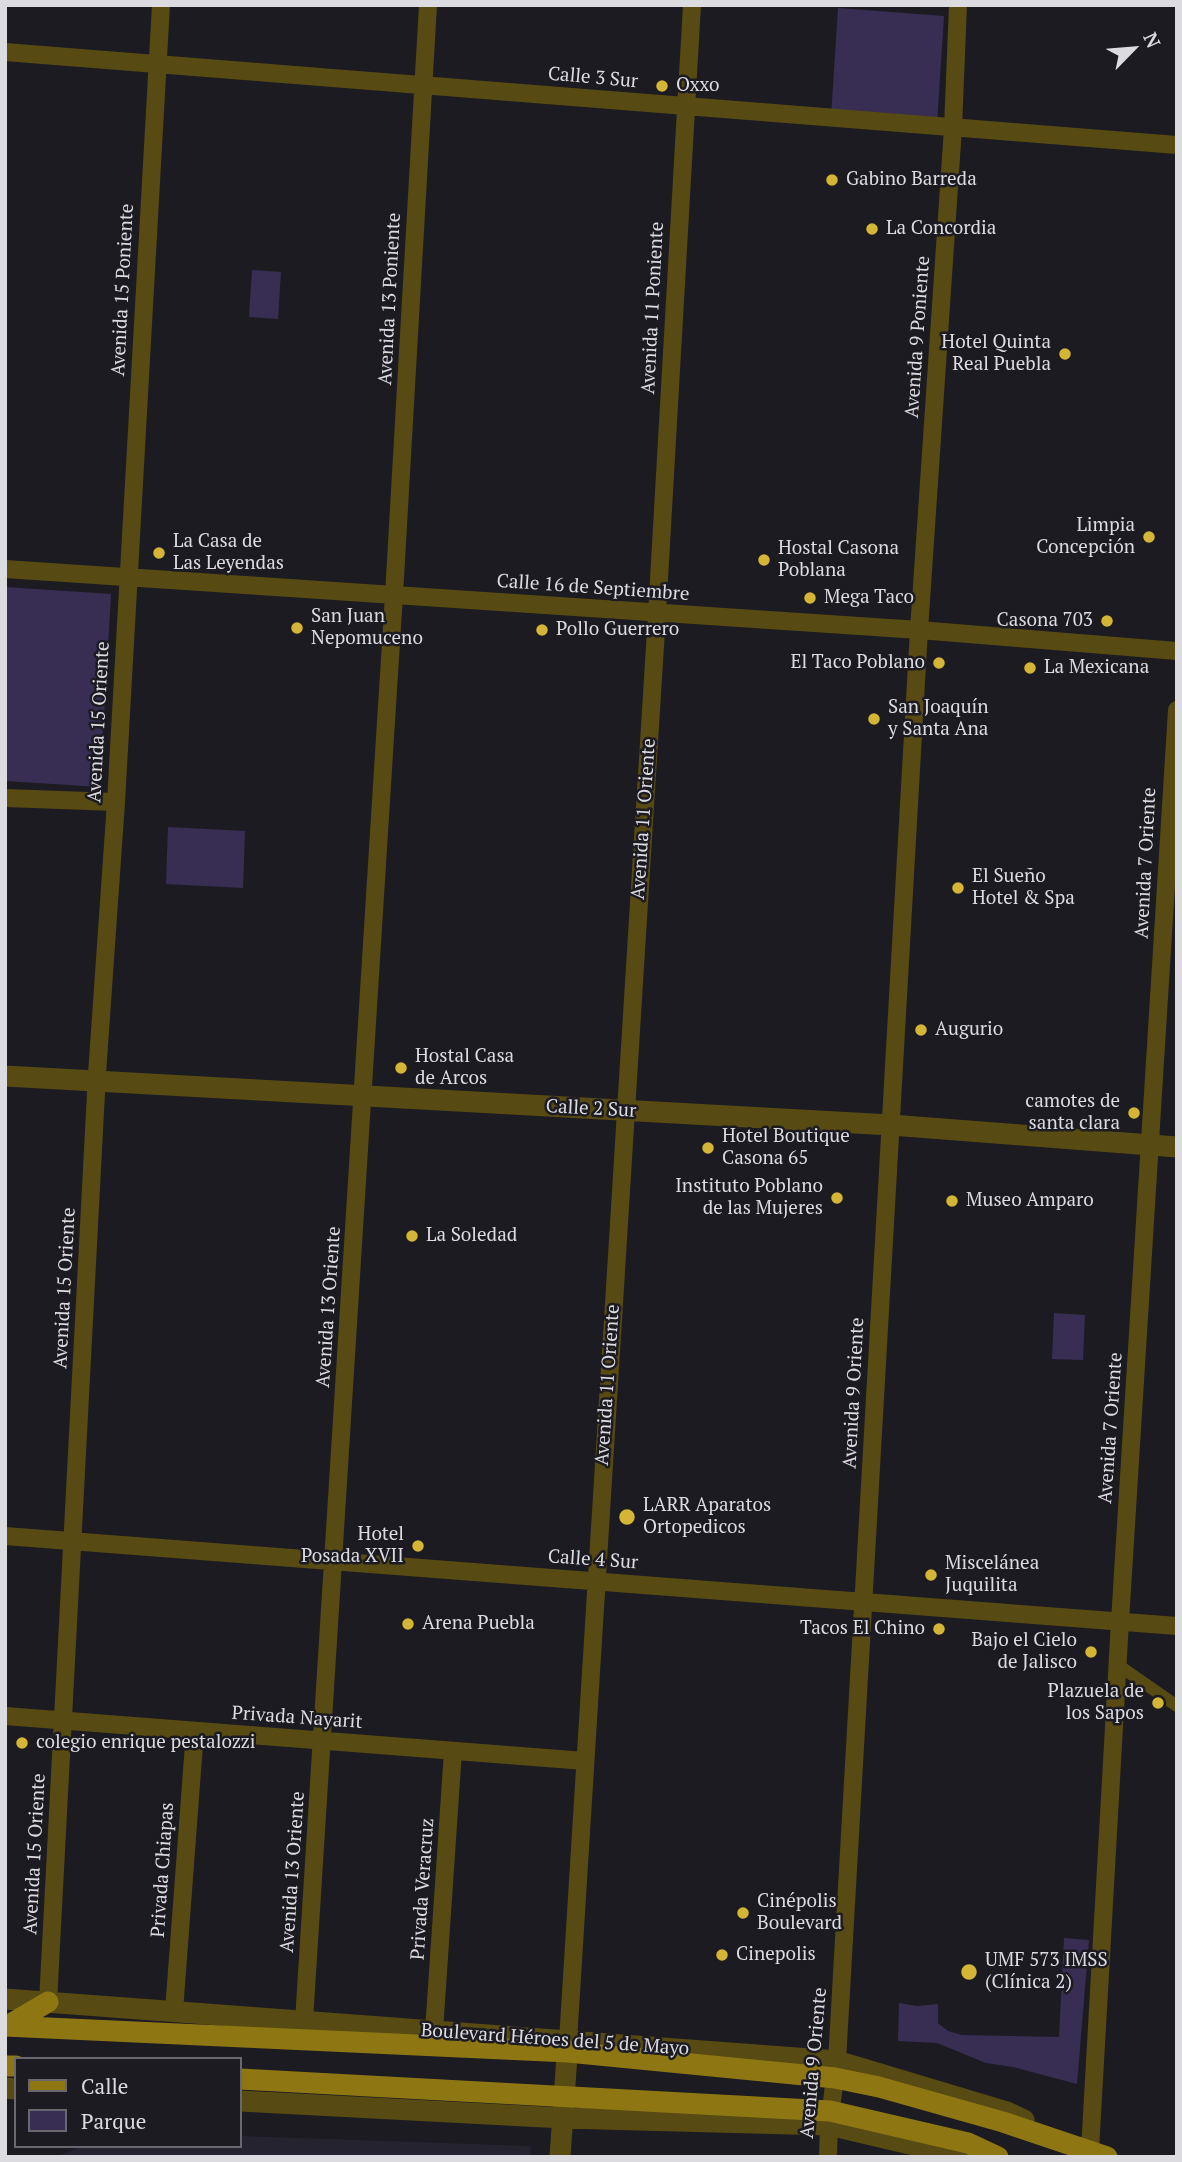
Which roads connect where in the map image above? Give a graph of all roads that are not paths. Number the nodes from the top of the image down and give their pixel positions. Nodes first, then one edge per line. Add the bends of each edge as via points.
1 (161, 5) edge
2 (428, 5) edge
3 (692, 5) edge
4 (958, 5) edge
5 (5, 52) edge
6 (157, 64) junction
7 (424, 85) junction
8 (686, 106) junction
9 (953, 128) junction
10 (1177, 145) edge
11 (5, 569) edge
12 (128, 577) junction
13 (394, 594) junction
14 (657, 614) junction
15 (919, 630) junction
16 (1177, 651) edge
17 (1177, 710) edge
18 (5, 798) edge
19 (116, 802) junction
20 (5, 1076) edge
21 (97, 1081) junction
22 (363, 1096) junction
23 (625, 1111) junction
24 (891, 1125) junction
25 (1150, 1145) junction
26 (1177, 1147) edge
27 (5, 1536) edge
28 (73, 1541) junction
29 (334, 1561) junction
30 (596, 1581) junction
31 (863, 1601) junction
32 (1120, 1621) junction
33 (1177, 1626) edge
34 (1118, 1665) junction
35 (1177, 1706) edge
36 (5, 1716) edge
37 (63, 1721) junction
38 (195, 1731) junction
39 (322, 1741) junction
40 (453, 1751) junction
41 (585, 1761) junction
42 (5, 1999) edge
43 (48, 2002) junction
44 (174, 2011) junction
45 (304, 2021) junction
46 (6, 2026) edge
47 (434, 2031) junction
48 (568, 2046) junction
49 (836, 2070) junction
50 (242, 2079) edge
51 (564, 2096) junction
52 (242, 2101) edge
53 (563, 2118) junction
54 (830, 2118) junction
55 (1098, 2153) edge
56 (560, 2157) edge
57 (828, 2157) edge
58 (965, 2157) edge
59 (998, 2157) edge

1 - 6 street, Avenida 15 Poniente
2 - 7 street, Avenida 13 Poniente
3 - 8 street, Avenida 11 Poniente
4 - 9 street, Avenida 9 Poniente
5 - 6 street, Calle 3 Sur
6 - 7 street, Calle 3 Sur
6 - 12 street, Avenida 15 Poniente
7 - 8 street, Calle 3 Sur
7 - 13 street, Avenida 13 Poniente
8 - 9 street, Calle 3 Sur
8 - 14 street, Avenida 11 Poniente
9 - 10 street, Calle 3 Sur
9 - 15 street, Avenida 9 Poniente
11 - 12 street, Calle 16 de Septiembre
12 - 13 street, Calle 16 de Septiembre
12 - 19 street, Avenida 15 Oriente
13 - 14 street, Calle 16 de Septiembre
13 - 22 street, Avenida 13 Oriente
14 - 15 street, Calle 16 de Septiembre
14 - 23 street, Avenida 11 Oriente
15 - 16 street, Calle 16 de Septiembre
15 - 24 street, Avenida 9 Oriente
17 - 25 street, Avenida 7 Oriente
18 - 19 street
19 - 21 street, Avenida 15 Oriente
20 - 21 street, Calle 2 Sur
21 - 22 street, Calle 2 Sur
21 - 28 street, Avenida 15 Oriente
22 - 23 street, Calle 2 Sur
22 - 29 street, Avenida 13 Oriente
23 - 24 street, Calle 2 Sur
23 - 30 street, Avenida 11 Oriente
24 - 25 street, Calle 2 Sur
24 - 31 street, Avenida 9 Oriente
25 - 26 street, Calle 2 Sur
25 - 32 street, Avenida 7 Oriente
27 - 28 street, Calle 4 Sur
28 - 29 street, Calle 4 Sur
28 - 37 street, Avenida 15 Oriente
29 - 30 street, Calle 4 Sur
29 - 39 street, Avenida 13 Oriente
30 - 31 street, Calle 4 Sur
30 - 41 street, Avenida 11 Oriente
31 - 32 street, Calle 4 Sur
31 - 49 street, Avenida 9 Oriente
32 - 33 street, Calle 4 Sur
32 - 34 street, Avenida 7 Oriente
34 - 35 street
34 - 55 street, Avenida 7 Oriente
36 - 37 street, Privada Nayarit
37 - 38 street, Privada Nayarit
37 - 43 street, Avenida 15 Oriente
38 - 39 street, Privada Nayarit
38 - 44 street, Privada Chiapas
39 - 40 street, Privada Nayarit
39 - 45 street, Avenida 13 Oriente
40 - 41 street, Privada Nayarit
40 - 47 street, Privada Veracruz
41 - 48 street, Avenida 11 Oriente
42 - 43 street, Boulevard Héroes del 5 de Mayo
43 - 44 street, Boulevard Héroes del 5 de Mayo
43 - 46 main road
44 - 45 street, Boulevard Héroes del 5 de Mayo
45 - 47 street, Boulevard Héroes del 5 de Mayo
46 - 48 main road, Boulevard Héroes del 5 de Mayo
47 - 48 street, Boulevard Héroes del 5 de Mayo
48 - 49 main road, Boulevard Héroes del 5 de Mayo
48 - 51 street, Avenida 11 Oriente
49 - 54 street, Avenida 9 Oriente
49 - 55 main road, Boulevard Héroes del 5 de Mayo
50 - 51 main road
51 - 53 street, Avenida 11 Oriente
51 - 54 main road
52 - 53 street
53 - 54 street
53 - 56 street, Avenida 11 Oriente
54 - 57 street, Avenida 9 Oriente
54 - 58 street
54 - 59 main road via 968,2143

